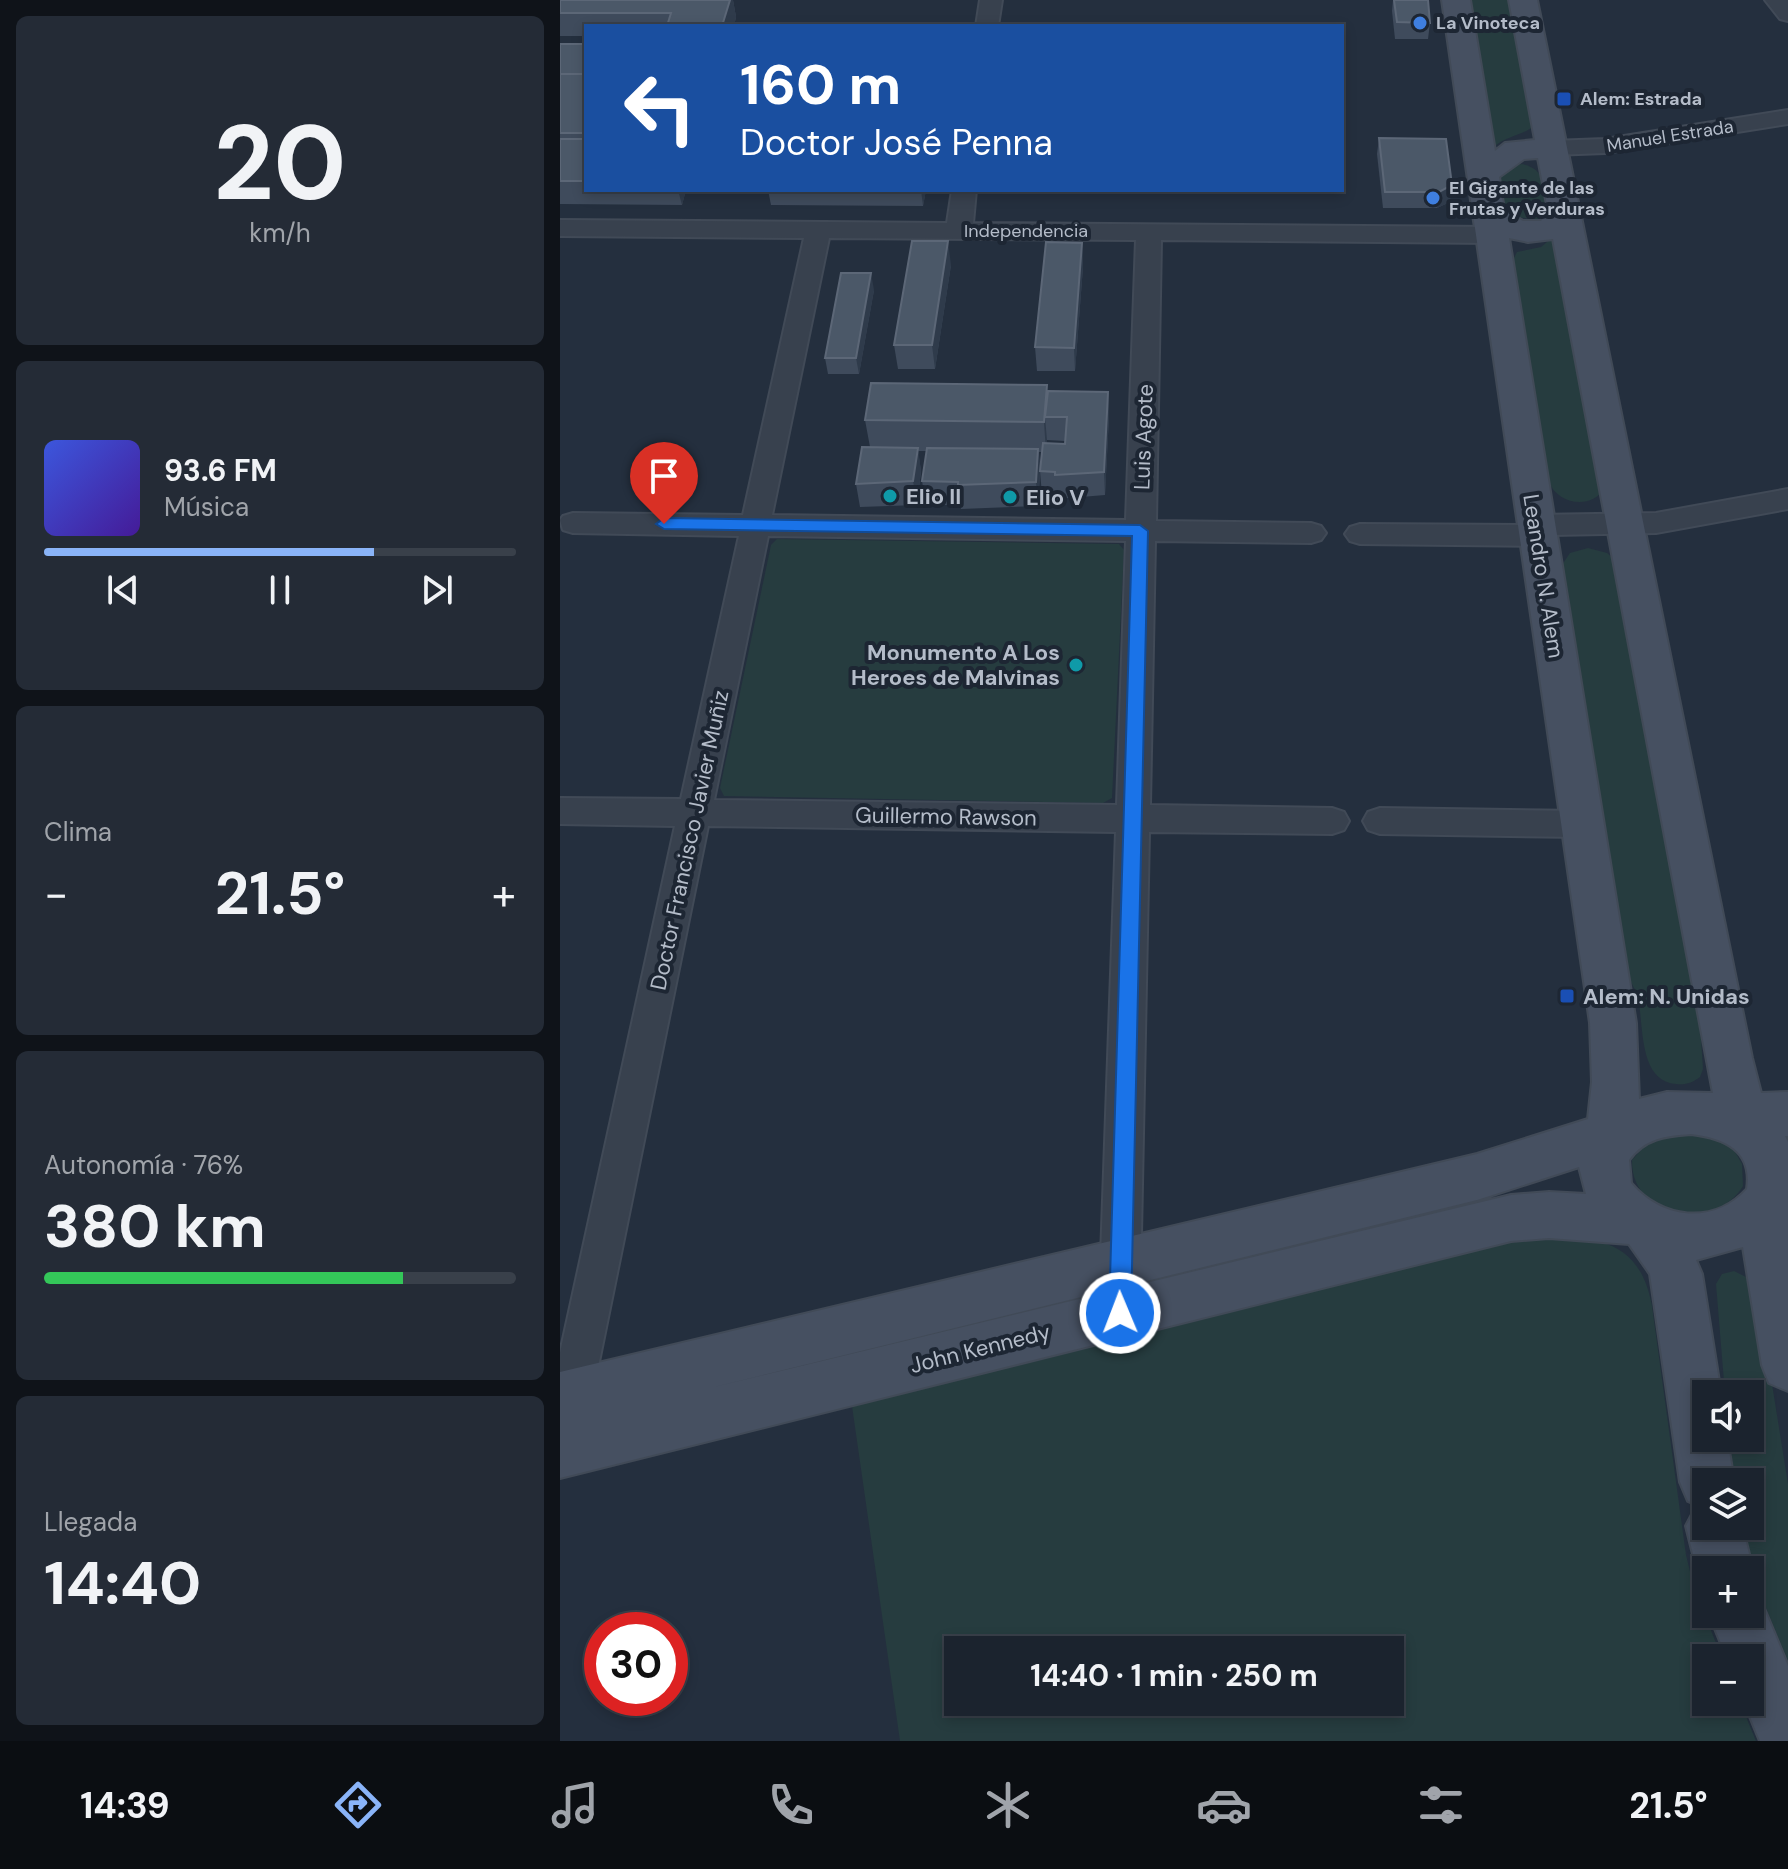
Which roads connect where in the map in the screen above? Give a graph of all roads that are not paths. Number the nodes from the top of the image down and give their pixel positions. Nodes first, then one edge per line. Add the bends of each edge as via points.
1 (991, 0) edge
2 (1456, 0) edge
3 (1523, 0) edge
4 (1776, 0) edge
5 (1788, 14) edge
6 (987, 24) edge
7 (1788, 117) edge
8 (1552, 148) junction
9 (964, 192) edge
10 (1487, 205) junction
11 (1564, 209) junction
12 (560, 228) edge
13 (818, 230) junction
14 (959, 231) junction
15 (1149, 232) junction
16 (1788, 499) edge
17 (573, 523) dead end
18 (1625, 524) junction
19 (756, 525) junction
20 (1537, 530) junction
21 (1140, 531) junction
22 (1311, 533) dead end
23 (1360, 534) dead end
24 (560, 811) edge
25 (695, 813) junction
26 (1132, 818) junction
27 (1332, 821) dead end
28 (1380, 821) dead end
29 (1582, 824) junction
30 (1750, 1119) edge
31 (1615, 1138) junction
32 (1774, 1197) edge
33 (1643, 1225) junction
34 (1119, 1263) junction
35 (1120, 1313) junction
36 (1788, 1365) edge
37 (566, 1397) edge
38 (561, 1451) edge
39 (1705, 1468) edge
40 (1744, 1628) edge
41 (1788, 1737) edge

1 - 6 street
2 - 10 main road, Leandro N. Alem
3 - 8 main road
4 - 5 street
7 - 8 street, Manuel Estrada via 1605,146
8 - 10 main road via 1512,151
8 - 11 main road
9 - 14 street
10 - 11 main road via 1501,225 1529,232 1555,225
10 - 15 street, Independencia
10 - 20 main road, Leandro N. Alem
11 - 18 main road
12 - 13 street, Independencia
13 - 14 street, Independencia
13 - 19 street, Doctor Francisco Javier Muñiz
14 - 15 street, Independencia
15 - 21 street, Luis Agote
16 - 18 street
17 - 19 street
18 - 20 street
18 - 30 main road via 1728,1058
19 - 21 street
19 - 25 street, Doctor Francisco Javier Muñiz
20 - 23 street
20 - 29 main road, Leandro N. Alem
21 - 22 street
21 - 26 street, Luis Agote
24 - 25 street, Guillermo Rawson
25 - 26 street, Guillermo Rawson
25 - 37 street, Doctor Francisco Javier Muñiz
26 - 27 street, Guillermo Rawson
26 - 34 street, Luis Agote
28 - 29 street
29 - 31 main road, Leandro N. Alem via 1616,1060
30 - 31 main road via 1661,1116
30 - 32 main road via 1772,1169
31 - 33 main road, Leandro N. Alem via 1604,1174 1608,1187
31 - 34 main road
32 - 33 main road via 1729,1229 1705,1235 1676,1237
32 - 36 main road
33 - 35 main road, John Kennedy via 1549,1215 1511,1218
33 - 39 main road, Leandro N. Alem via 1669,1256 1676,1274
34 - 35 street, Luis Agote
34 - 37 main road
35 - 38 main road, John Kennedy
37 - 38 street, Doctor Francisco Javier Muñiz
40 - 41 main road

